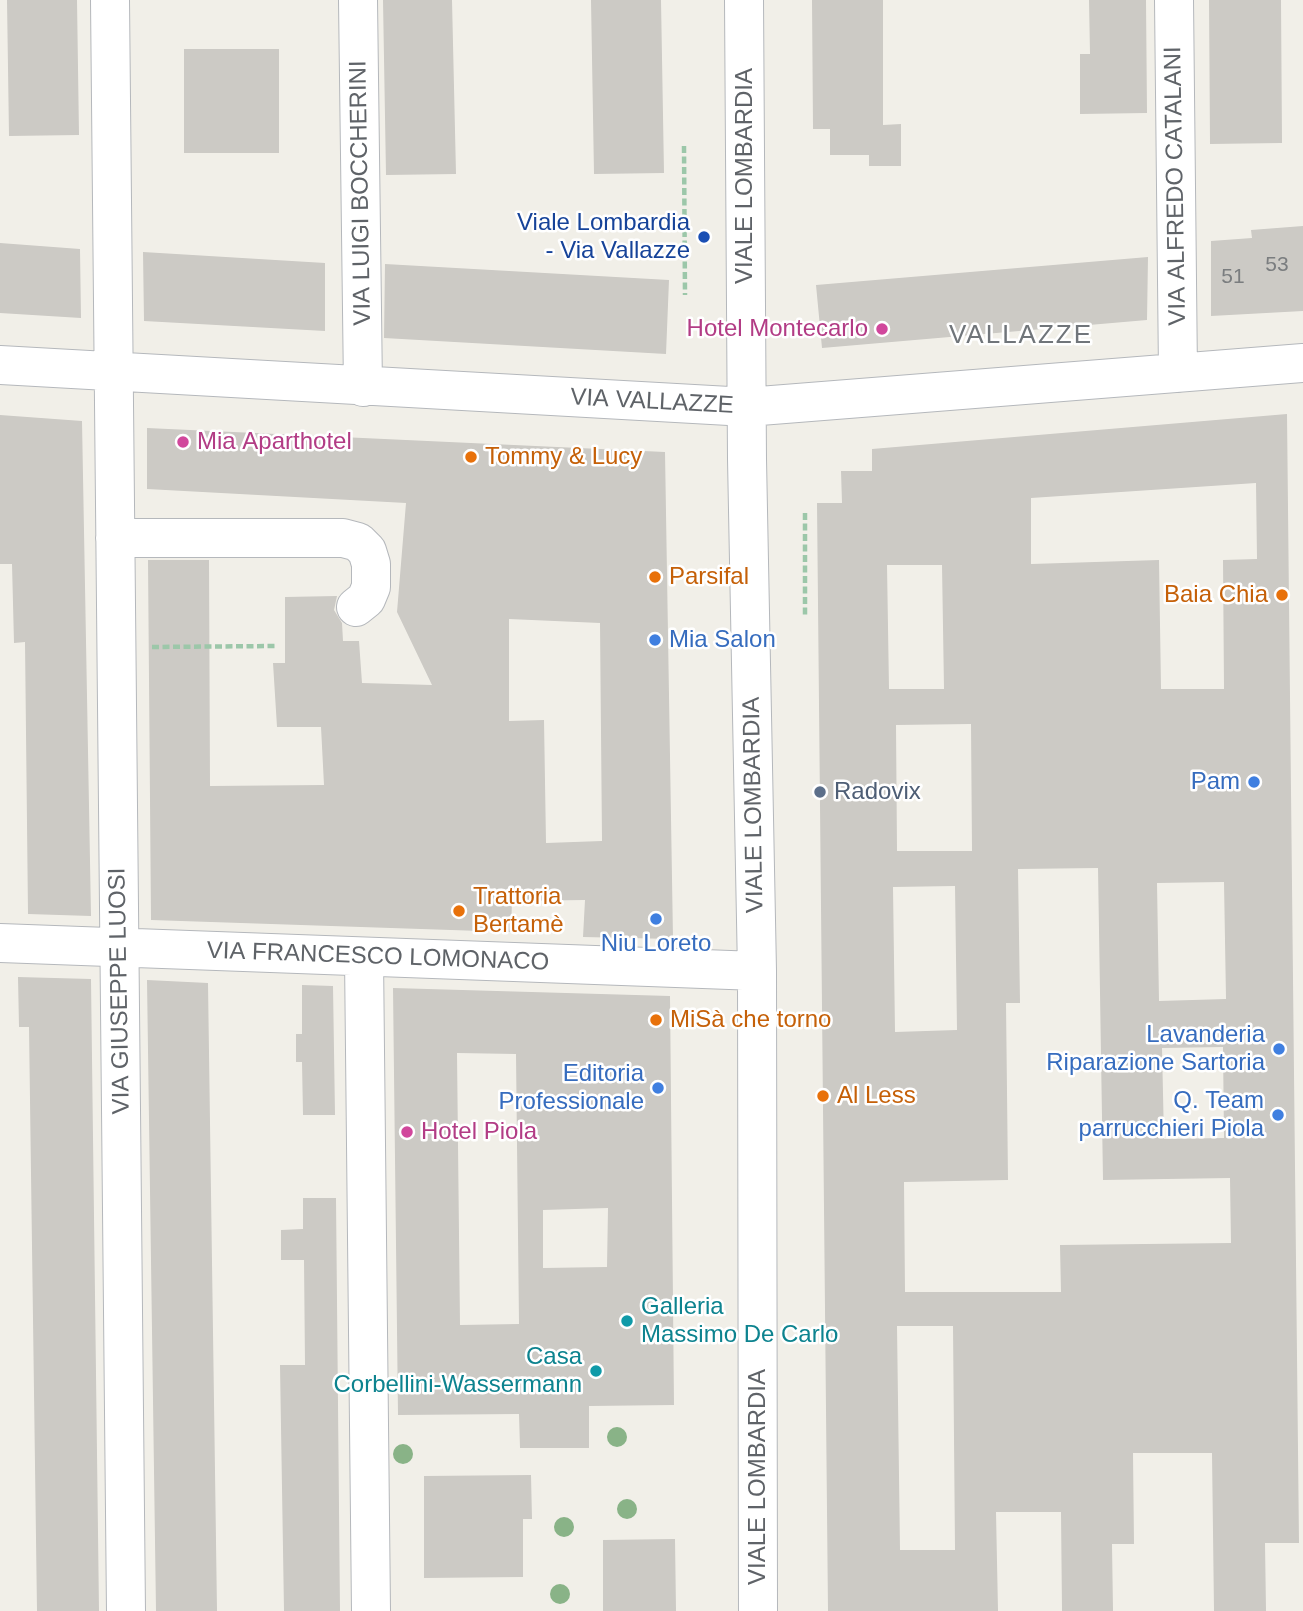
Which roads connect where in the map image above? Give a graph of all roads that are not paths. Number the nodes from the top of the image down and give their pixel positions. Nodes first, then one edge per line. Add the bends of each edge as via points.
1 (110, 0) edge
2 (358, 0) edge
3 (744, 0) edge
4 (1174, 0) edge
5 (1303, 363) edge
6 (0, 365) edge
7 (113, 372) junction
8 (1178, 373) junction
9 (363, 387) junction
10 (747, 407) junction
11 (115, 538) junction
12 (356, 607) dead end
13 (0, 943) edge
14 (120, 948) junction
15 (364, 957) junction
16 (757, 971) junction
17 (126, 1611) edge
18 (371, 1611) edge
19 (758, 1611) edge

1 - 7 street, VIA GIUSEPPE LUOSI
2 - 9 street, VIA LUIGI BOCCHERINI
3 - 10 street, VIALE LOMBARDIA
4 - 8 street, VIA ALFREDO CATALANI
5 - 8 street, VIA VALLAZZE
6 - 7 street, VIA VALLAZZE
7 - 9 street, VIA VALLAZZE
7 - 11 street, VIA GIUSEPPE LUOSI
8 - 10 street, VIA VALLAZZE
9 - 10 street, VIA VALLAZZE
10 - 16 street, VIALE LOMBARDIA
11 - 12 street via 343,538 358,542 371,564 371,587
11 - 14 street, VIA GIUSEPPE LUOSI
13 - 14 street, VIA FRANCESCO LOMONACO
14 - 15 street, VIA FRANCESCO LOMONACO
14 - 17 street, VIA GIUSEPPE LUOSI
15 - 16 street, VIA FRANCESCO LOMONACO
15 - 18 street
16 - 19 street, VIALE LOMBARDIA

